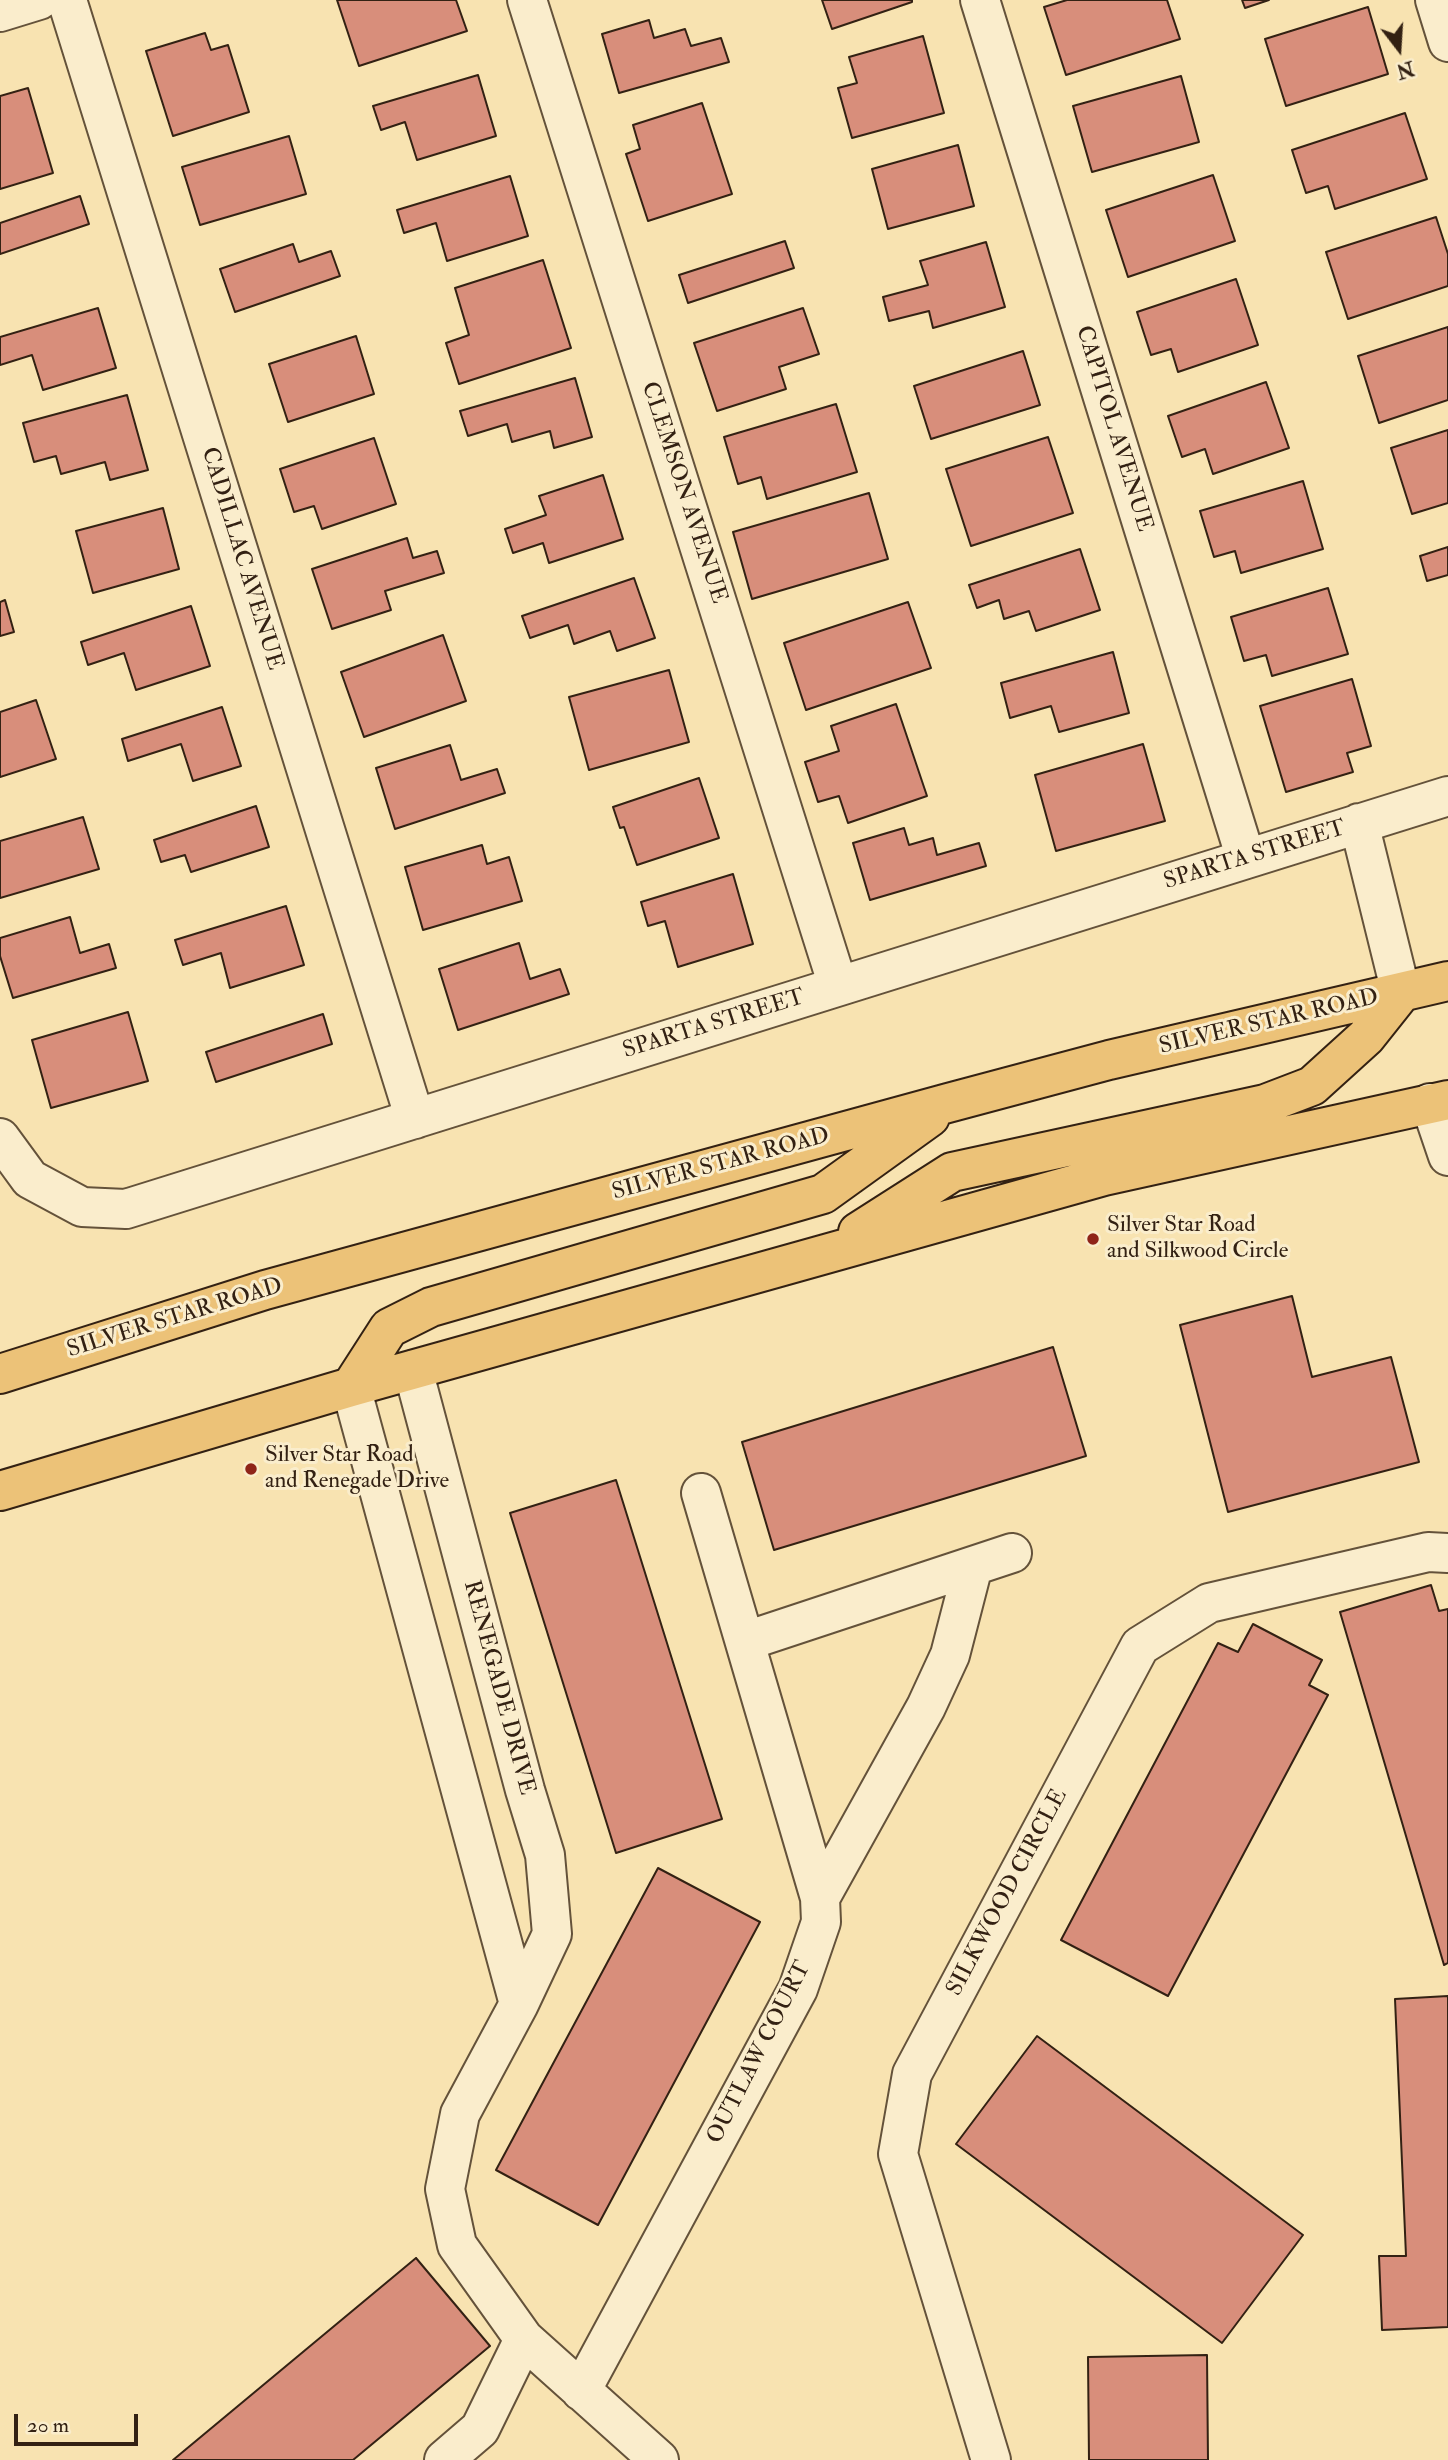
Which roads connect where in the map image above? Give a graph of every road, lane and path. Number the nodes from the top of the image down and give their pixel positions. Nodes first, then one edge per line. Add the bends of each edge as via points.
1 (39, 0) edge
2 (67, 0) edge
3 (527, 0) edge
4 (980, 0) edge
5 (1435, 0) edge
6 (0, 12) edge
7 (1448, 42) edge
8 (1448, 796) edge
9 (1359, 823) junction
10 (1246, 859) junction
11 (1448, 981) edge
12 (838, 986) junction
13 (1401, 993) junction
14 (1442, 1098) edge
15 (948, 1103) junction
16 (415, 1119) junction
17 (0, 1138) edge
18 (1448, 1156) edge
19 (824, 1253) junction
20 (413, 1370) junction
21 (0, 1374) edge
22 (351, 1387) junction
23 (0, 1492) edge
24 (701, 1493) dead end
25 (1012, 1553) dead end
26 (1448, 1553) edge
27 (973, 1566) junction
28 (746, 1641) junction
29 (820, 1898) junction
30 (519, 2004) junction
31 (524, 2340) junction
32 (581, 2391) junction
33 (444, 2460) edge
34 (659, 2460) edge
35 (991, 2460) edge

1 - 6 lane
2 - 16 lane, CADILLAC AVENUE
3 - 12 lane, CLEMSON AVENUE
4 - 10 lane, CAPITOL AVENUE
5 - 7 lane
8 - 9 lane, SPARTA STREET
9 - 10 lane, SPARTA STREET
9 - 13 lane
10 - 12 lane, SPARTA STREET
11 - 13 main road, SILVER STAR ROAD
12 - 16 lane, SPARTA STREET
13 - 15 main road, SILVER STAR ROAD via 1109,1060
13 - 19 main road via 1366,1037 1312,1086 1265,1104 952,1172
14 - 18 lane
14 - 19 main road via 1104,1177
15 - 21 main road, SILVER STAR ROAD via 265,1290
15 - 22 main road via 823,1194 430,1307 389,1328
16 - 17 lane, SPARTA STREET via 126,1209 82,1207 30,1179
19 - 20 main road
20 - 22 main road
20 - 30 lane, RENEGADE DRIVE via 545,1855 552,1934
22 - 23 main road
22 - 30 lane
24 - 28 lane, OUTLAW COURT
25 - 27 lane
26 - 35 lane, SILKWOOD CIRCLE via 1428,1552 1209,1603 1140,1646 912,2074 898,2154
27 - 28 lane
27 - 29 lane via 950,1655 931,1697
28 - 29 lane, OUTLAW COURT
29 - 32 lane, OUTLAW COURT via 821,1922 798,1989
30 - 31 lane, RENEGADE DRIVE via 460,2114 445,2189 457,2245
31 - 32 lane, RENEGADE DRIVE
31 - 33 lane via 480,2428
32 - 34 lane, RENEGADE DRIVE

